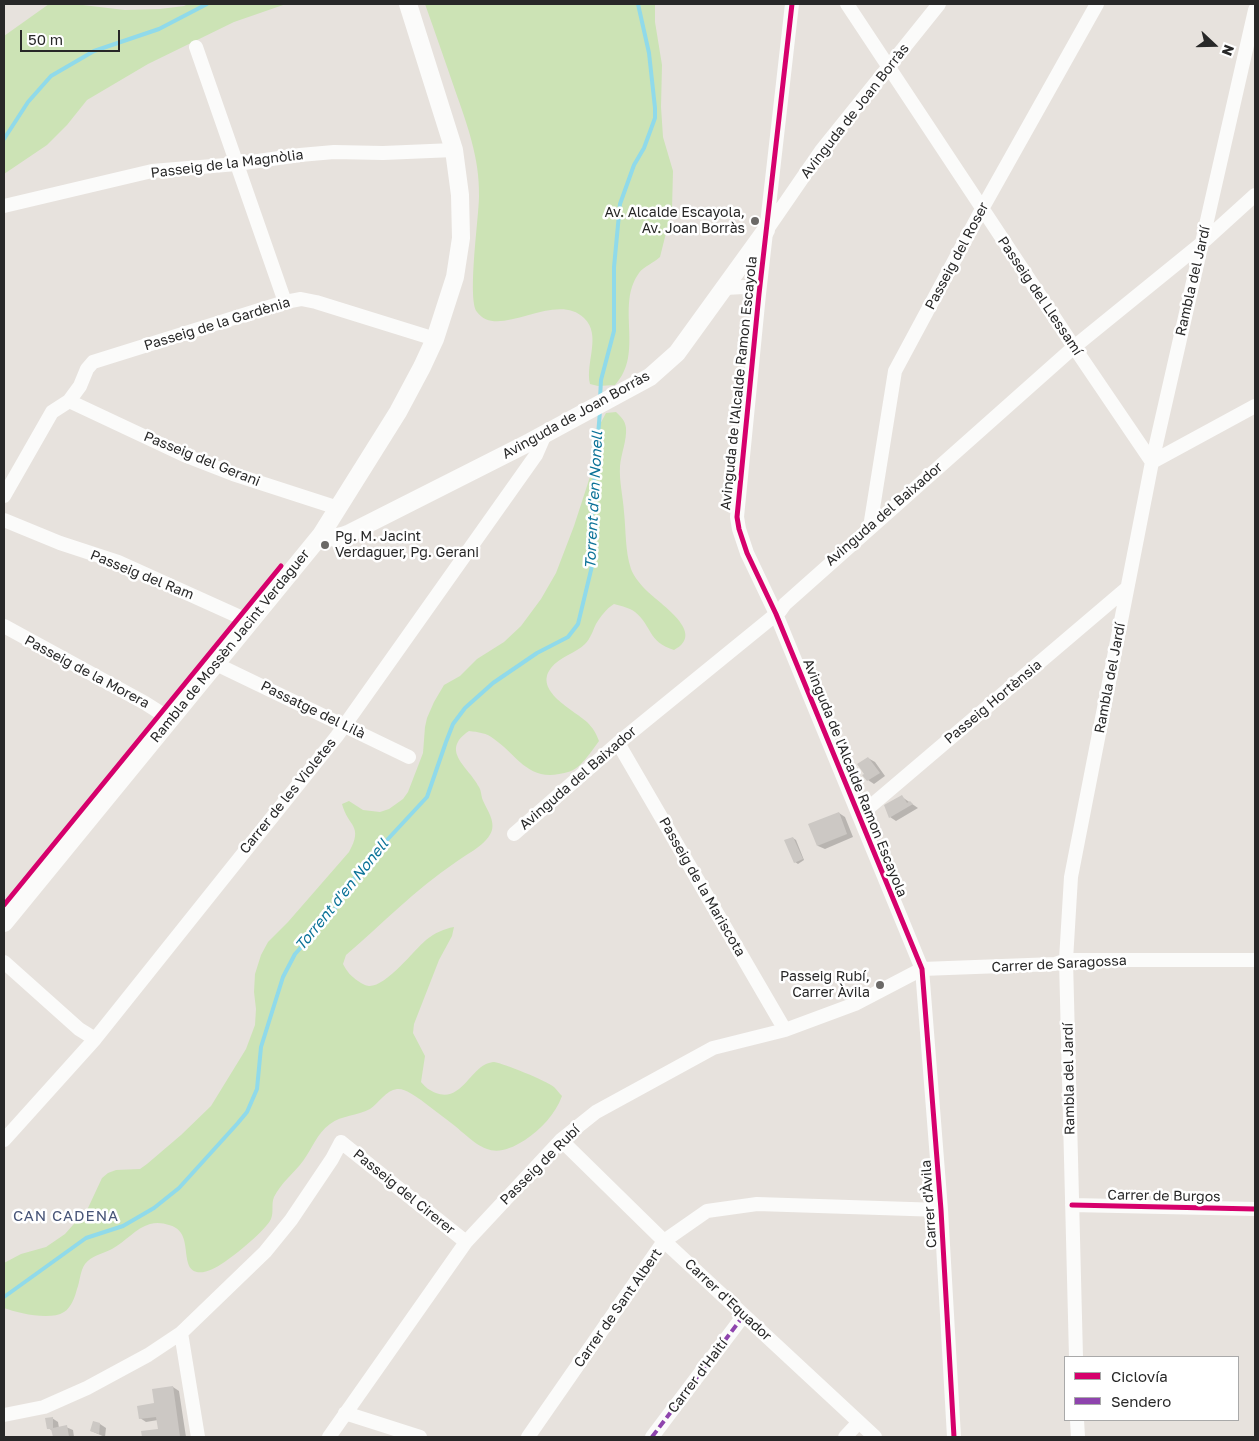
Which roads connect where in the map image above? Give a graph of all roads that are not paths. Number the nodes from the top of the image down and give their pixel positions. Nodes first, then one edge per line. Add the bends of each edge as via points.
1 (408, 4) edge
2 (792, 4) edge
3 (847, 4) edge
4 (939, 4) edge
5 (1096, 4) edge
6 (1255, 10) edge
7 (196, 47) dead end
8 (888, 69) junction
9 (454, 150) junction
10 (237, 164) junction
11 (771, 182) junction
12 (791, 193) junction
13 (1255, 195) edge
14 (4, 206) edge
15 (982, 209) junction
16 (766, 230) junction
17 (1202, 243) junction
18 (725, 288) junction
19 (759, 294) junction
20 (285, 302) junction
21 (435, 339) junction
22 (1074, 347) junction
23 (69, 400) junction
24 (1255, 406) edge
25 (546, 432) junction
26 (1152, 462) junction
27 (4, 496) edge
28 (338, 508) junction
29 (4, 520) edge
30 (870, 527) junction
31 (321, 534) junction
32 (1127, 588) junction
33 (776, 614) junction
34 (250, 622) junction
35 (4, 626) edge
36 (216, 664) junction
37 (170, 720) junction
38 (345, 725) junction
39 (618, 743) junction
40 (409, 757) dead end
41 (859, 816) junction
42 (514, 834) dead end
43 (4, 923) edge
44 (1066, 960) junction
45 (1255, 960) edge
46 (4, 962) edge
47 (922, 969) junction
48 (785, 1030) junction
49 (95, 1039) junction
50 (4, 1140) edge
51 (561, 1140) junction
52 (1072, 1205) junction
53 (1255, 1208) edge
54 (941, 1210) junction
55 (664, 1241) junction
56 (466, 1242) junction
57 (744, 1315) junction
58 (181, 1333) junction
59 (1076, 1356) edge
60 (345, 1413) junction
61 (4, 1415) edge
62 (1077, 1421) edge
63 (859, 1422) junction
64 (198, 1437) edge
65 (329, 1437) edge
66 (420, 1437) edge
67 (528, 1437) edge
68 (652, 1437) edge
69 (845, 1437) edge
70 (875, 1437) edge
71 (954, 1437) edge
72 (1078, 1437) edge

1 - 9 street, Rambla de Mossèn Jacint Verdaguer
2 - 11 street, Avinguda de l'Alcalde Ramon Escayola
3 - 8 street, Passeig del Llessamí
4 - 8 street, Avinguda de Joan Borràs
5 - 15 street, Passeig del Roser
6 - 17 street, Rambla del Jardí
7 - 10 street
8 - 12 street, Avinguda de Joan Borràs
8 - 15 street, Passeig del Llessamí
9 - 10 street, Passeig de la Magnòlia via 334,152
9 - 21 street, Rambla de Mossèn Jacint Verdaguer via 461,238 455,277
10 - 14 street, Passeig de la Magnòlia via 152,171
10 - 20 street
11 - 12 street via 778,190
11 - 16 street, Avinguda de l'Alcalde Ramon Escayola
12 - 16 street, Avinguda de Joan Borràs
13 - 17 street, Avinguda del Baixador
15 - 22 street, Passeig del Llessamí
15 - 30 street, Passeig del Roser via 895,371
16 - 18 street, Avinguda de Joan Borràs
16 - 19 street, Avinguda de l'Alcalde Ramon Escayola
17 - 22 street, Avinguda del Baixador
17 - 26 street, Rambla del Jardí
18 - 19 street via 744,287
18 - 25 street, Avinguda de Joan Borràs via 677,353 650,377
19 - 33 street, Avinguda de l'Alcalde Ramon Escayola via 737,517 747,553
20 - 21 street, Passeig de la Gardènia via 301,299 316,302
20 - 23 street, Passeig de la Gardènia via 93,362
21 - 28 street, Rambla de Mossèn Jacint Verdaguer via 398,412
22 - 26 street, Passeig del Llessamí
22 - 30 street, Avinguda del Baixador
23 - 27 street via 52,412
23 - 28 street, Passeig del Gerani via 184,455
24 - 26 street
25 - 31 street, Avinguda de Joan Borràs via 348,534 330,538
25 - 38 street, Carrer de les Violetes via 536,455
26 - 32 street, Rambla del Jardí
28 - 31 street, Rambla de Mossèn Jacint Verdaguer
29 - 34 street, Passeig del Ram via 118,562
30 - 33 street, Avinguda del Baixador
31 - 34 street, Rambla de Mossèn Jacint Verdaguer
32 - 41 street, Passeig Hortènsia
32 - 44 street, Rambla del Jardí via 1071,877
33 - 39 street, Avinguda del Baixador
33 - 41 street, Avinguda de l'Alcalde Ramon Escayola
34 - 36 street, Rambla de Mossèn Jacint Verdaguer
35 - 37 street, Passeig de la Morera
36 - 37 street, Rambla de Mossèn Jacint Verdaguer
36 - 38 street, Passatge del Lilà
37 - 43 street, Rambla de Mossèn Jacint Verdaguer
38 - 40 street, Passatge del Lilà
38 - 49 street, Carrer de les Violetes
39 - 42 street, Avinguda del Baixador
39 - 48 street, Passeig de la Mariscota
41 - 47 street, Avinguda de l'Alcalde Ramon Escayola
44 - 45 street, Carrer de Saragossa
44 - 47 street, Carrer de Saragossa via 1055,964
44 - 52 street, Rambla del Jardí
46 - 49 street via 79,1029
47 - 48 street, Passeig de Rubí via 855,1004
47 - 54 street, Carrer d'Àvila
48 - 51 street, Passeig de Rubí via 713,1048 596,1112
49 - 50 street, Carrer de les Violetes
51 - 55 street, Carrer d'Equador
51 - 56 street, Passeig de Rubí
52 - 53 street, Carrer de Burgos
52 - 59 street, Rambla del Jardí
54 - 55 street, Carrer de Sant Albert via 757,1204 707,1211
54 - 71 street, Carrer d'Àvila
55 - 57 street, Carrer d'Equador
55 - 67 street, Carrer de Sant Albert
56 - 58 street, Passeig del Cirerer via 341,1142 291,1220 265,1252
56 - 60 street, Passeig de Rubí
57 - 63 street, Carrer d'Equador
57 - 68 street, Carrer d'Haití
58 - 61 street via 87,1388 44,1407
58 - 64 street
60 - 65 street, Passeig de Rubí
60 - 66 street
62 - 72 street
63 - 69 street
63 - 70 street, Carrer d'Equador

